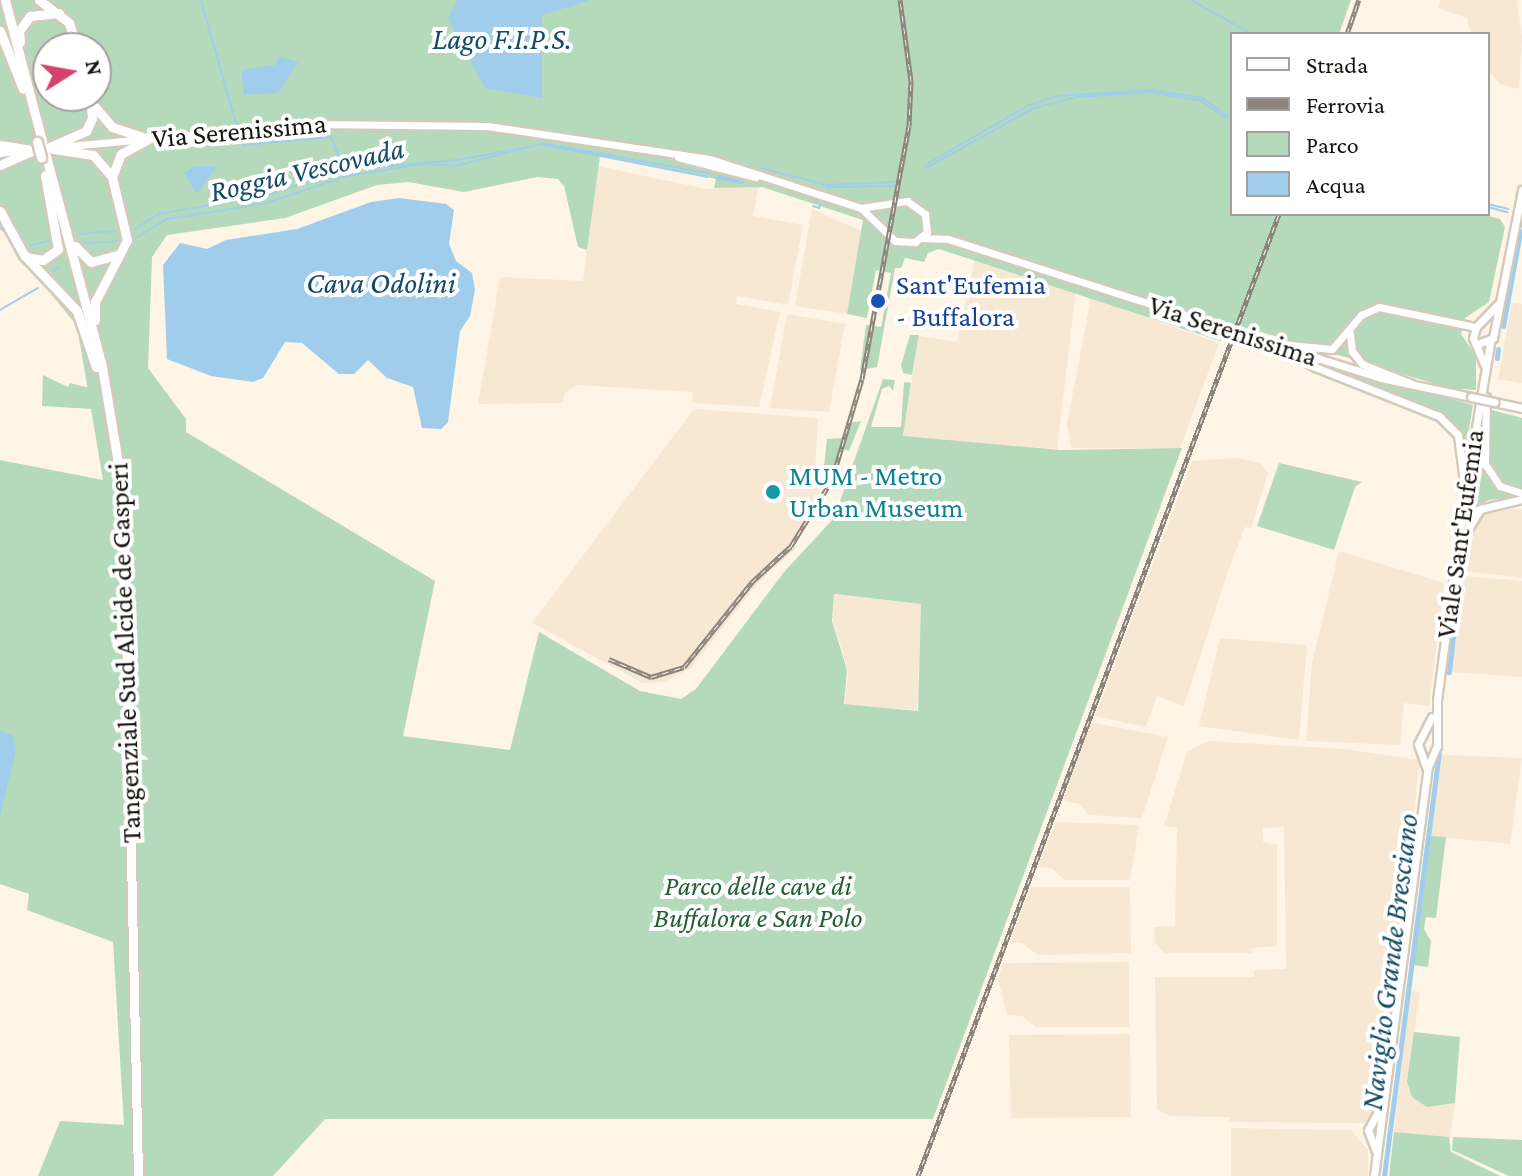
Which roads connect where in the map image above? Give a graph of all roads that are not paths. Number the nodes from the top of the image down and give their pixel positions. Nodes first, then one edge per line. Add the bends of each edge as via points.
1 (5, 0) edge
2 (39, 0) edge
3 (0, 4) edge
4 (59, 13) junction
5 (0, 31) edge
6 (72, 32) edge
7 (26, 92) junction
8 (89, 112) edge
9 (100, 112) edge
10 (148, 139) junction
11 (0, 145) edge
12 (41, 149) junction
13 (0, 153) edge
14 (669, 153) junction
15 (0, 165) edge
16 (713, 167) junction
17 (741, 168) junction
18 (45, 175) junction
19 (112, 177) junction
20 (772, 180) junction
21 (1522, 190) edge
22 (57, 197) junction
23 (878, 206) junction
24 (861, 208) junction
25 (0, 211) edge
26 (874, 222) junction
27 (929, 224) junction
28 (921, 238) junction
29 (948, 239) junction
30 (121, 253) junction
31 (24, 255) junction
32 (1499, 303) junction
33 (1453, 323) junction
34 (1479, 325) junction
35 (1493, 330) junction
36 (1350, 333) junction
37 (1472, 336) junction
38 (1268, 343) junction
39 (1490, 343) junction
40 (1478, 344) junction
41 (1287, 349) junction
42 (96, 367) junction
43 (1485, 371) junction
44 (105, 382) junction
45 (1415, 387) junction
46 (1522, 408) edge
47 (1464, 495) junction
48 (1522, 496) edge
49 (1458, 550) junction
50 (1437, 700) junction
51 (1423, 737) junction
52 (1434, 739) junction
53 (1427, 754) junction
54 (1390, 1070) junction
55 (1374, 1123) junction
56 (1381, 1131) junction
57 (1372, 1137) junction
58 (1377, 1153) junction
59 (135, 1176) edge
60 (1374, 1176) edge

1 - 7 highway, Tangenziale Sud Alcide de Gasperi
2 - 4 highway
3 - 7 highway, Tangenziale Sud Alcide de Gasperi
4 - 6 highway
4 - 7 highway via 35,13 19,31
5 - 7 highway
7 - 12 highway, Tangenziale Sud Alcide de Gasperi
8 - 12 highway via 86,131
9 - 10 highway via 112,127
10 - 12 main road, Via Serenissima
10 - 14 main road, Via Serenissima via 303,124 423,123 560,135
10 - 19 highway via 121,154
11 - 12 highway
12 - 13 main road, Via Serenissima
12 - 15 highway
12 - 18 highway, Tangenziale Sud Alcide de Gasperi
12 - 19 highway via 93,155
12 - 22 highway, Tangenziale Sud Alcide de Gasperi
14 - 16 main road, Via Serenissima
14 - 17 main road, Via Serenissima
16 - 17 main road
16 - 20 main road, Via Serenissima
17 - 20 main road, Via Serenissima
18 - 31 highway via 58,249 43,260
18 - 42 highway, Tangenziale Sud Alcide de Gasperi
19 - 30 highway via 126,232
20 - 24 main road, Via Serenissima
21 - 32 main road
22 - 30 highway via 82,257 99,263
22 - 44 highway, Tangenziale Sud Alcide de Gasperi
23 - 24 main road, Via Serenissima
23 - 26 main road
23 - 27 main road, Via Serenissima via 907,201 923,210
24 - 26 main road, Via Serenissima
25 - 31 highway
26 - 28 main road, Via Serenissima via 895,241
27 - 28 main road
27 - 29 main road, Via Serenissima
28 - 29 main road, Via Serenissima
29 - 38 main road, Via Serenissima, bridge
30 - 44 highway via 94,309
31 - 42 highway via 77,311
32 - 34 main road
32 - 35 main road
33 - 34 main road
33 - 36 main road via 1379,307 1361,315
33 - 37 main road
34 - 35 main road
34 - 37 main road
35 - 39 main road, Viale Sant'Eufemia
36 - 38 main road via 1326,351
36 - 45 main road via 1352,351 1362,364
37 - 40 main road
38 - 41 main road, Via Serenissima
39 - 40 main road
39 - 43 main road, Viale Sant'Eufemia
40 - 43 main road, Viale Sant'Eufemia
41 - 45 main road, Via Serenissima
41 - 47 main road via 1315,367 1439,416 1458,435
42 - 44 highway, Tangenziale Sud Alcide de Gasperi
43 - 47 main road, Viale Sant'Eufemia
43 - 48 main road via 1485,464 1500,486
44 - 59 highway, Tangenziale Sud Alcide de Gasperi via 120,528
44 - 59 highway, Tangenziale Sud Alcide de Gasperi via 126,528
45 - 46 main road, Via Serenissima, bridge
47 - 49 main road, Viale Sant'Eufemia
48 - 49 main road via 1475,514
49 - 50 main road, Viale Sant'Eufemia
50 - 51 main road, Viale Sant'Eufemia
50 - 52 main road, Viale Sant'Eufemia
51 - 52 main road
51 - 53 main road, Viale Sant'Eufemia via 1418,747
52 - 53 main road, Viale Sant'Eufemia via 1436,748
53 - 54 main road, Viale Sant'Eufemia
54 - 55 main road, Viale Sant'Eufemia
54 - 56 main road, Viale Sant'Eufemia
55 - 56 main road
55 - 57 main road, Viale Sant'Eufemia via 1368,1128
56 - 57 main road
56 - 58 main road, Viale Sant'Eufemia
57 - 58 main road
58 - 60 main road, Viale Sant'Eufemia

